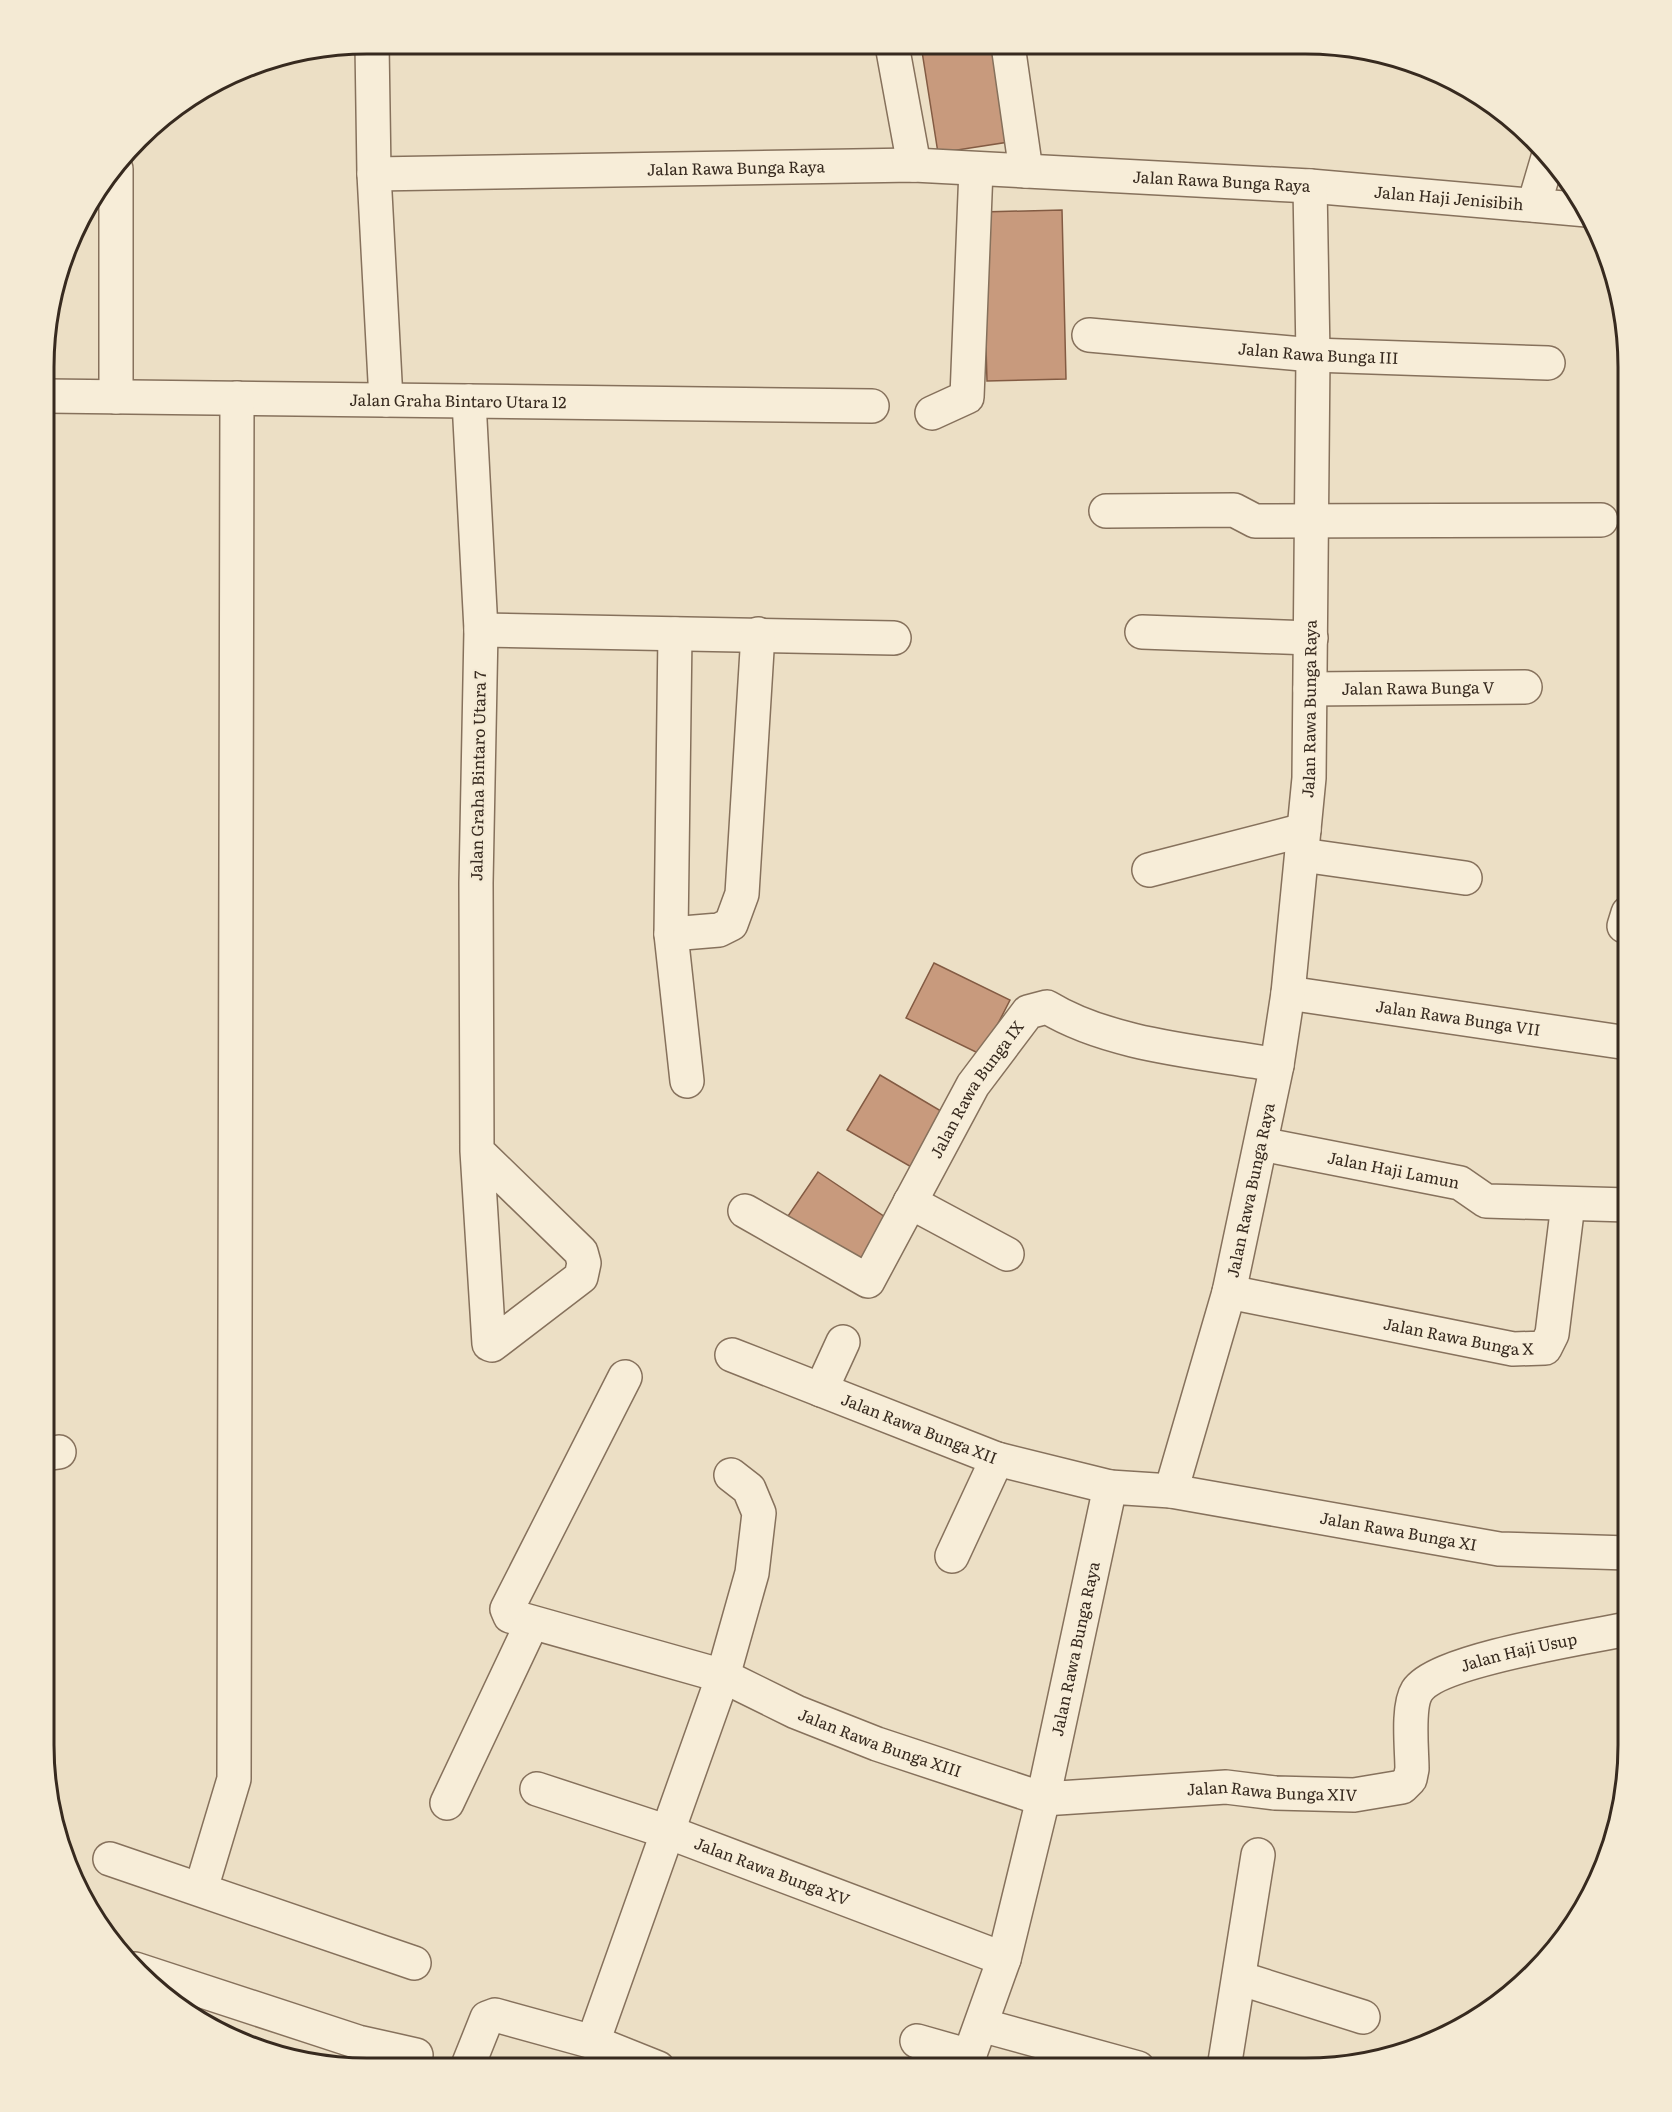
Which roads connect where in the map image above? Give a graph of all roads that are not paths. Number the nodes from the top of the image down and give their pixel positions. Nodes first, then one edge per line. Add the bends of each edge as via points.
1 (372, 54) edge
2 (894, 54) edge
3 (1009, 54) edge
4 (914, 165) junction
5 (1545, 167) edge
6 (976, 169) junction
7 (1026, 171) junction
8 (374, 174) junction
9 (116, 180) edge
10 (1310, 186) junction
11 (1534, 205) junction
12 (1575, 209) edge
13 (1089, 335) dead end
14 (1313, 355) junction
15 (1548, 363) dead end
16 (54, 396) edge
17 (116, 397) junction
18 (237, 398) junction
19 (386, 400) junction
20 (469, 401) junction
21 (872, 406) dead end
22 (932, 413) dead end
23 (1106, 511) dead end
24 (1601, 520) dead end
25 (1311, 521) junction
26 (481, 630) junction
27 (1142, 632) dead end
28 (675, 634) junction
29 (758, 634) junction
30 (894, 638) dead end
31 (1311, 638) junction
32 (1525, 687) dead end
33 (1310, 689) junction
34 (1303, 842) junction
35 (1149, 870) dead end
36 (1465, 878) dead end
37 (671, 934) junction
38 (1288, 993) junction
39 (1618, 1042) edge
40 (1277, 1065) junction
41 (687, 1081) dead end
42 (1261, 1144) junction
43 (477, 1151) junction
44 (910, 1202) junction
45 (1568, 1204) junction
46 (1618, 1206) edge
47 (745, 1211) dead end
48 (1007, 1254) dead end
49 (1229, 1292) junction
50 (843, 1342) dead end
51 (732, 1355) dead end
52 (625, 1377) dead end
53 (821, 1390) junction
54 (997, 1459) junction
55 (731, 1475) dead end
56 (1110, 1487) junction
57 (1171, 1491) junction
58 (1618, 1553) edge
59 (952, 1556) dead end
60 (532, 1623) junction
61 (1618, 1631) edge
62 (723, 1676) junction
63 (1416, 1693) joint
64 (537, 1789) dead end
65 (1043, 1799) junction
66 (447, 1803) dead end
67 (668, 1832) junction
68 (1258, 1855) dead end
69 (110, 1859) dead end
70 (201, 1889) junction
71 (1004, 1959) junction
72 (414, 1963) dead end
73 (157, 1976) edge
74 (1239, 1978) junction
75 (1363, 2018) dead end
76 (981, 2025) junction
77 (917, 2041) dead end
78 (593, 2042) junction
79 (416, 2055) dead end
80 (471, 2058) edge
81 (633, 2058) edge
82 (957, 2058) edge
83 (969, 2058) edge
84 (1101, 2058) edge
85 (1226, 2058) edge

1 - 8 street
2 - 4 street
3 - 7 street
4 - 6 street, Jalan Rawa Bunga Raya
4 - 8 street, Jalan Rawa Bunga Raya
5 - 11 street
6 - 7 street, Jalan Rawa Bunga Raya
6 - 22 street via 966,397
7 - 10 street, Jalan Rawa Bunga Raya
8 - 19 street
9 - 17 street
10 - 11 street, Jalan Haji Jenisibih
10 - 14 street, Jalan Rawa Bunga Raya
11 - 12 street, Jalan Haji Jenisibih
13 - 14 street, Jalan Rawa Bunga III
14 - 15 street, Jalan Rawa Bunga III
14 - 25 street, Jalan Rawa Bunga Raya
16 - 17 street, Jalan Graha Bintaro Utara 12
17 - 18 street, Jalan Graha Bintaro Utara 12
18 - 19 street, Jalan Graha Bintaro Utara 12
18 - 70 street via 234,1779
19 - 20 street, Jalan Graha Bintaro Utara 12
20 - 21 street, Jalan Graha Bintaro Utara 12
20 - 26 street, Jalan Graha Bintaro Utara 7
23 - 25 street via 1234,510 1254,521
24 - 25 street
25 - 31 street, Jalan Rawa Bunga Raya
26 - 28 street
26 - 43 street, Jalan Graha Bintaro Utara 7 via 476,883
27 - 31 street
28 - 29 street
28 - 37 street
29 - 30 street
29 - 37 street via 742,894 731,924 719,930
31 - 33 street, Jalan Rawa Bunga Raya
32 - 33 street, Jalan Rawa Bunga V
33 - 34 street, Jalan Rawa Bunga Raya via 1309,778
34 - 35 street
34 - 36 street
34 - 38 street, Jalan Rawa Bunga Raya
37 - 41 street
38 - 39 street, Jalan Rawa Bunga VII
38 - 40 street, Jalan Rawa Bunga Raya
40 - 42 street, Jalan Rawa Bunga Raya
40 - 44 street, Jalan Rawa Bunga IX via 1124,1038 1047,1007 1028,1011 973,1085
42 - 45 street, Jalan Haji Lamun via 1460,1183 1486,1202
42 - 49 street, Jalan Rawa Bunga Raya
43 - 43 street, Jalan Graha Bintaro Utara 7 via 489,1344 492,1346 581,1277 584,1263 581,1252
44 - 47 street, Jalan Rawa Bunga IX via 868,1281
44 - 48 street
45 - 46 street, Jalan Haji Lamun
45 - 49 street, Jalan Rawa Bunga X via 1552,1334 1545,1348 1513,1349
49 - 57 street, Jalan Rawa Bunga Raya
50 - 53 street
51 - 53 street, Jalan Rawa Bunga XII
52 - 60 street, Jalan Rawa Bunga XIII via 507,1609 510,1616
53 - 54 street, Jalan Rawa Bunga XII
54 - 56 street, Jalan Rawa Bunga XII
54 - 59 street
55 - 62 street via 749,1489 759,1513 752,1573
56 - 57 street
56 - 65 street, Jalan Rawa Bunga Raya
57 - 58 street, Jalan Rawa Bunga XI via 1499,1549
60 - 62 street, Jalan Rawa Bunga XIII
60 - 66 street
61 - 63 street, Jalan Haji Usup via 1509,1653 1451,1671 1423,1684
62 - 65 street, Jalan Rawa Bunga XIII via 796,1712 877,1744
62 - 67 street
63 - 65 street, Jalan Rawa Bunga XIV via 1412,1705 1410,1779 1389,1791 1343,1795 1226,1787
64 - 67 street, Jalan Rawa Bunga XV
65 - 71 street, Jalan Rawa Bunga Raya
67 - 71 street, Jalan Rawa Bunga XV
67 - 78 street
68 - 74 street
69 - 70 street
70 - 72 street
71 - 76 street, Jalan Rawa Bunga Raya
73 - 79 street via 358,2042
74 - 75 street
74 - 85 street
76 - 83 street, Jalan Rawa Bunga Raya
76 - 84 street
77 - 82 street
78 - 80 street via 495,2014 487,2018
78 - 81 street

